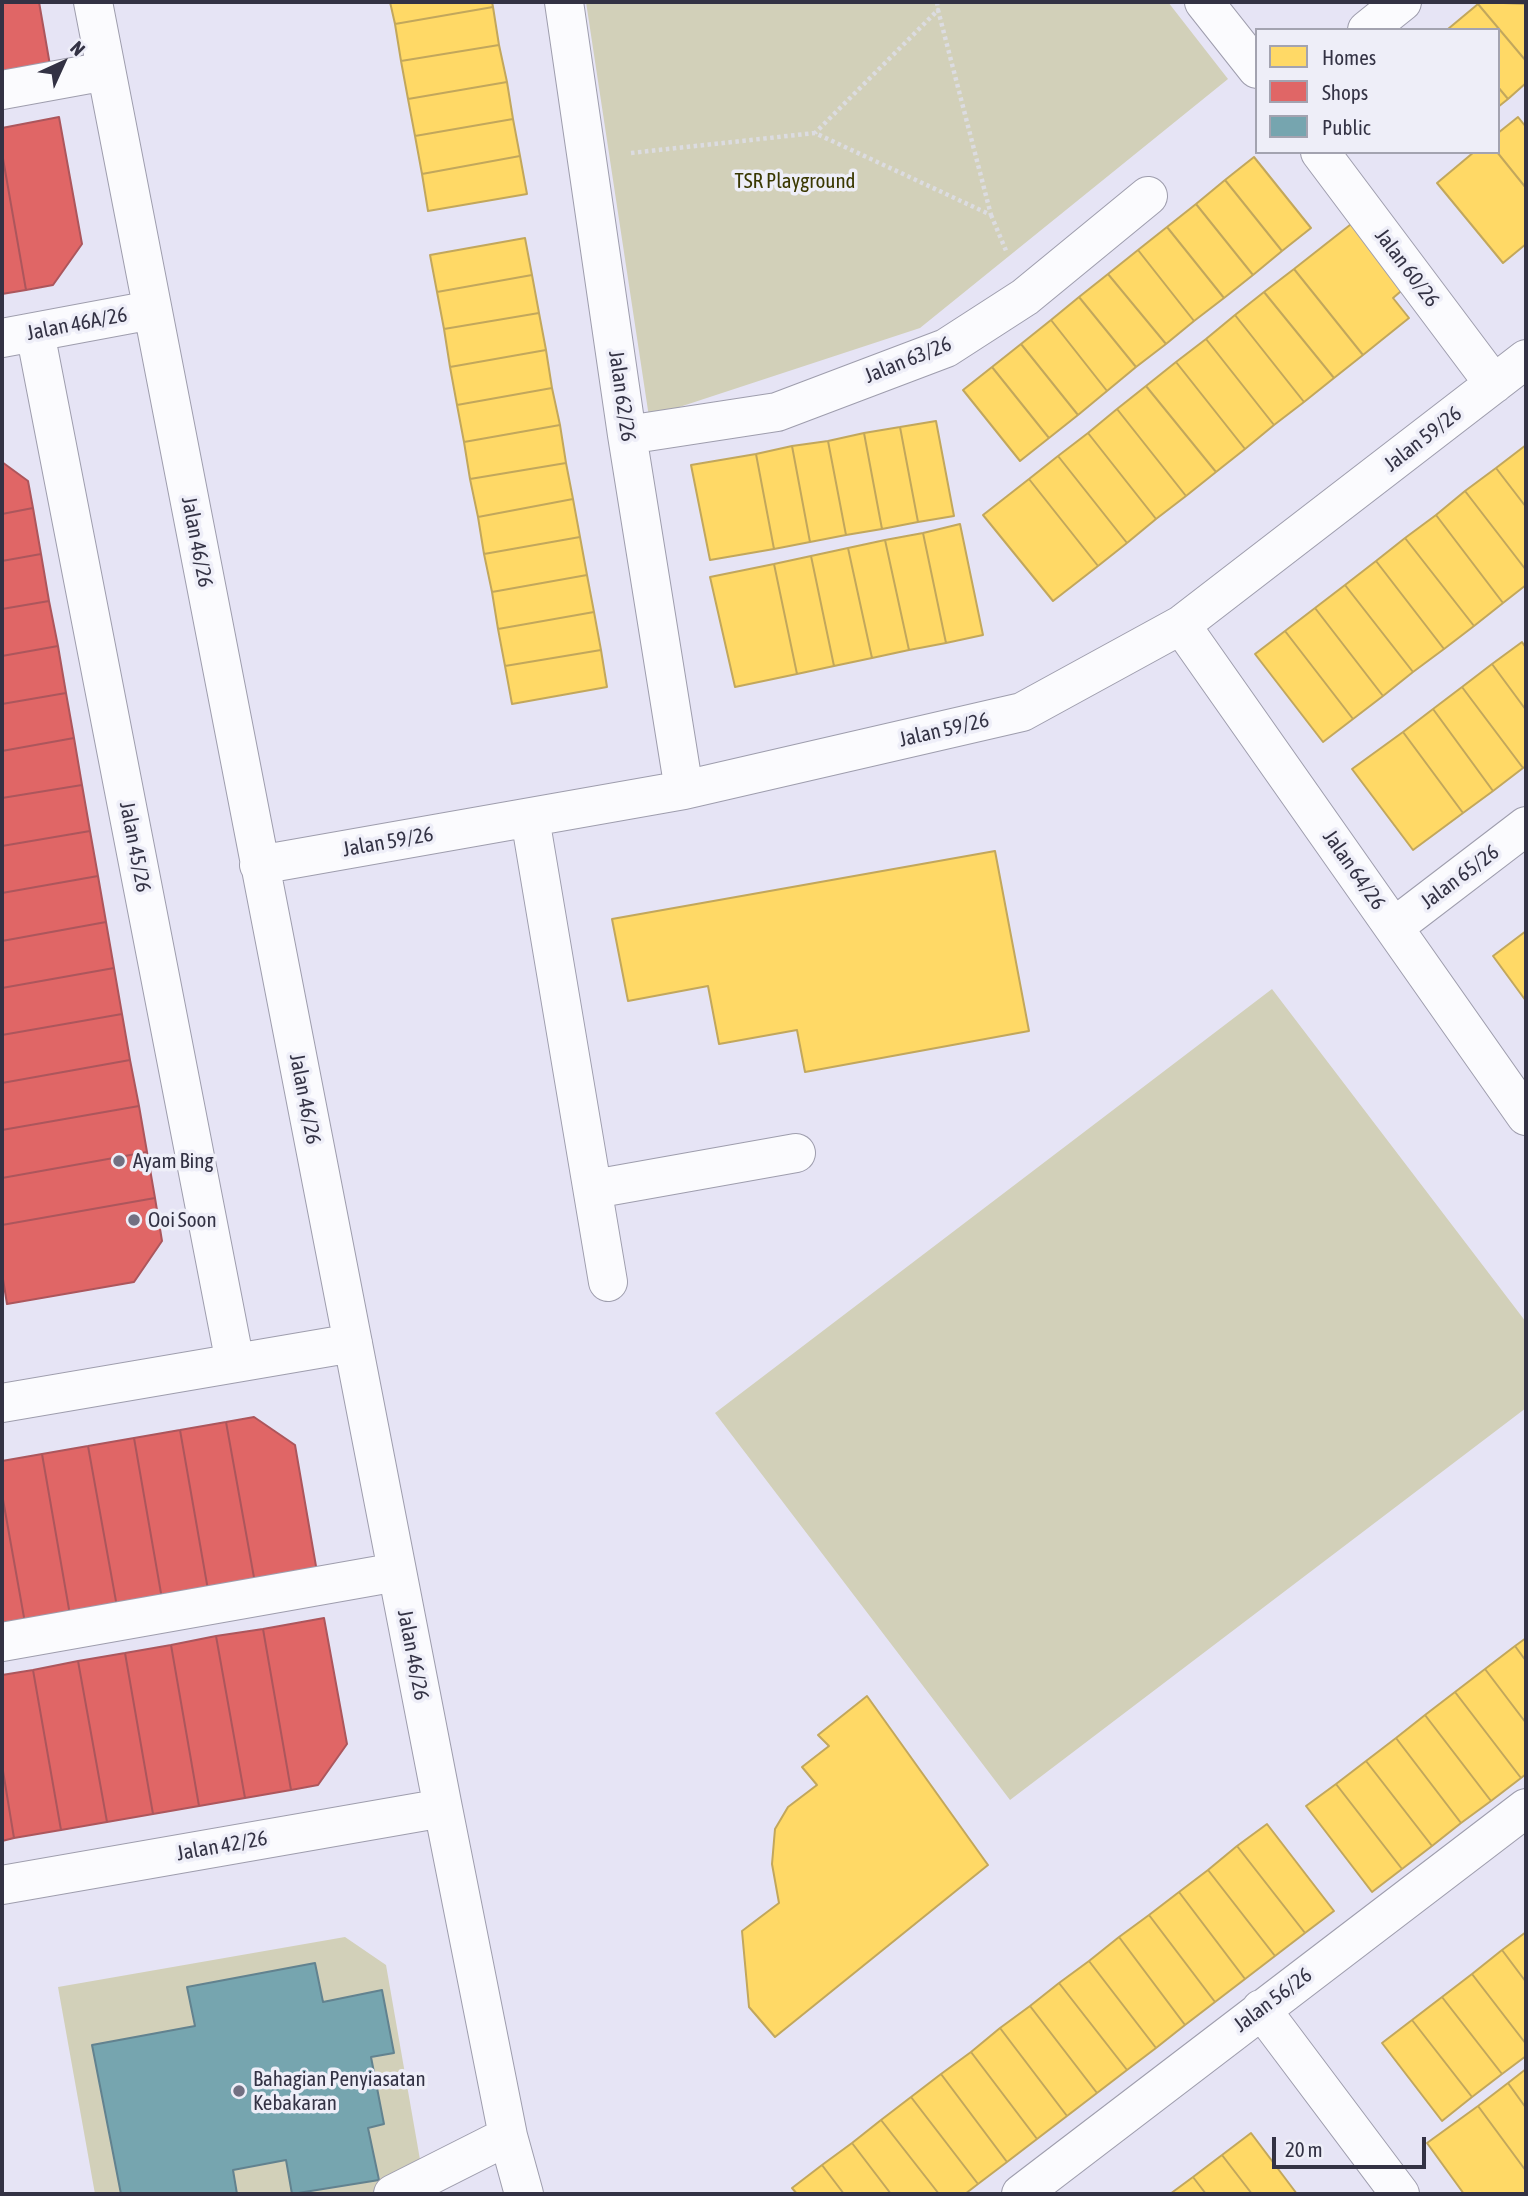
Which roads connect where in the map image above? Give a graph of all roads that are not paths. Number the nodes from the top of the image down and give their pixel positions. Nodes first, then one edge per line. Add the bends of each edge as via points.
1 (93, 2) edge
2 (564, 2) edge
3 (1203, 2) edge
4 (1402, 2) edge
5 (1370, 28) edge
6 (1255, 67) edge
7 (106, 71) junction
8 (2, 90) edge
9 (1322, 154) edge
10 (1148, 196) dead end
11 (152, 310) junction
12 (18, 335) edge
13 (1526, 359) edge
14 (1494, 384) junction
15 (627, 435) junction
16 (1181, 625) junction
17 (684, 790) junction
18 (530, 818) junction
19 (1526, 826) edge
20 (259, 865) junction
21 (1394, 927) junction
22 (1526, 1116) edge
23 (796, 1153) dead end
24 (594, 1189) junction
25 (608, 1282) dead end
26 (352, 1343) junction
27 (236, 1363) junction
28 (2, 1399) edge
29 (397, 1572) junction
30 (2, 1642) edge
31 (443, 1808) junction
32 (1526, 1808) edge
33 (2, 1885) edge
34 (1261, 2009) junction
35 (508, 2136) junction
36 (393, 2194) edge
37 (524, 2194) edge
38 (1021, 2194) edge
39 (1400, 2194) edge

1 - 7 street, Jalan 46/26
2 - 15 street, Jalan 62/26
3 - 6 street
4 - 5 street
7 - 8 street
7 - 11 street, Jalan 46/26
9 - 14 street, Jalan 60/26
10 - 15 street, Jalan 63/26 via 1025,297 946,348 776,412
11 - 12 street, Jalan 46A/26
11 - 20 street, Jalan 46/26
12 - 27 street, Jalan 45/26
13 - 14 street, Jalan 59/26
14 - 16 street, Jalan 59/26
15 - 17 street, Jalan 62/26
16 - 17 street, Jalan 59/26 via 1022,712
16 - 21 street, Jalan 64/26
17 - 18 street, Jalan 59/26
18 - 20 street, Jalan 59/26
18 - 24 street
19 - 21 street, Jalan 65/26
20 - 26 street, Jalan 46/26
21 - 22 street, Jalan 64/26
23 - 24 street
24 - 25 street
26 - 27 street
26 - 29 street, Jalan 46/26
27 - 28 street
29 - 30 street
29 - 31 street, Jalan 46/26
31 - 33 street, Jalan 42/26
31 - 35 street, Jalan 46/26
32 - 34 street, Jalan 56/26
34 - 38 street, Jalan 56/26
34 - 39 street
35 - 36 street
35 - 37 street, Jalan 46/26

